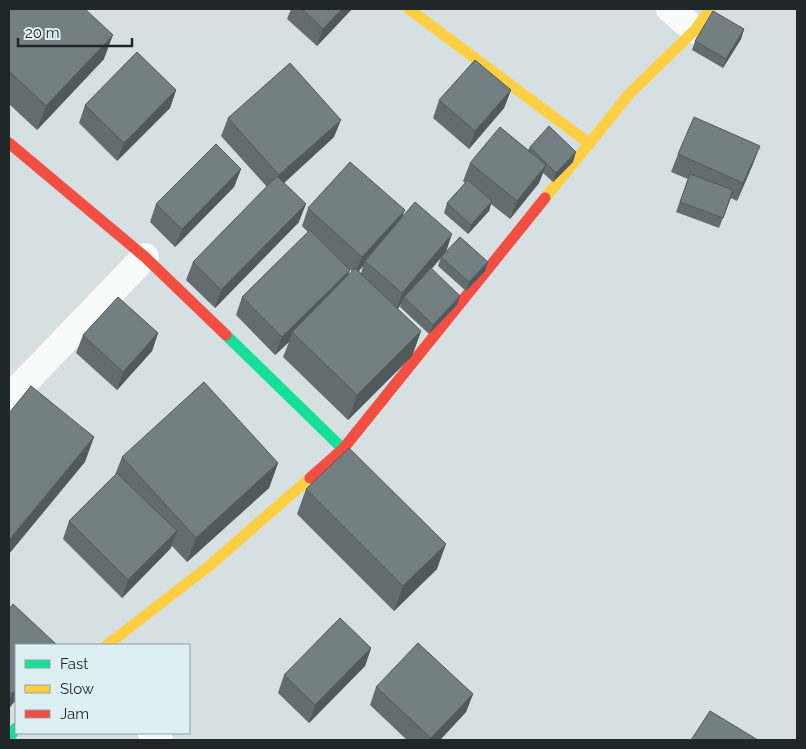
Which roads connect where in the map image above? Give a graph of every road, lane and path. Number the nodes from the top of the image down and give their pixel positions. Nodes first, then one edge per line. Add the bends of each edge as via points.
1 (409, 9) edge
2 (670, 9) edge
3 (703, 19) edge
4 (9, 143) edge
5 (590, 144) junction
6 (145, 257) junction
7 (9, 398) edge
8 (343, 449) junction
9 (108, 644) edge

1 - 5 street
2 - 3 street
3 - 5 street via 630,93
4 - 6 street
5 - 8 street
6 - 7 street
6 - 8 street
8 - 9 street via 209,566

